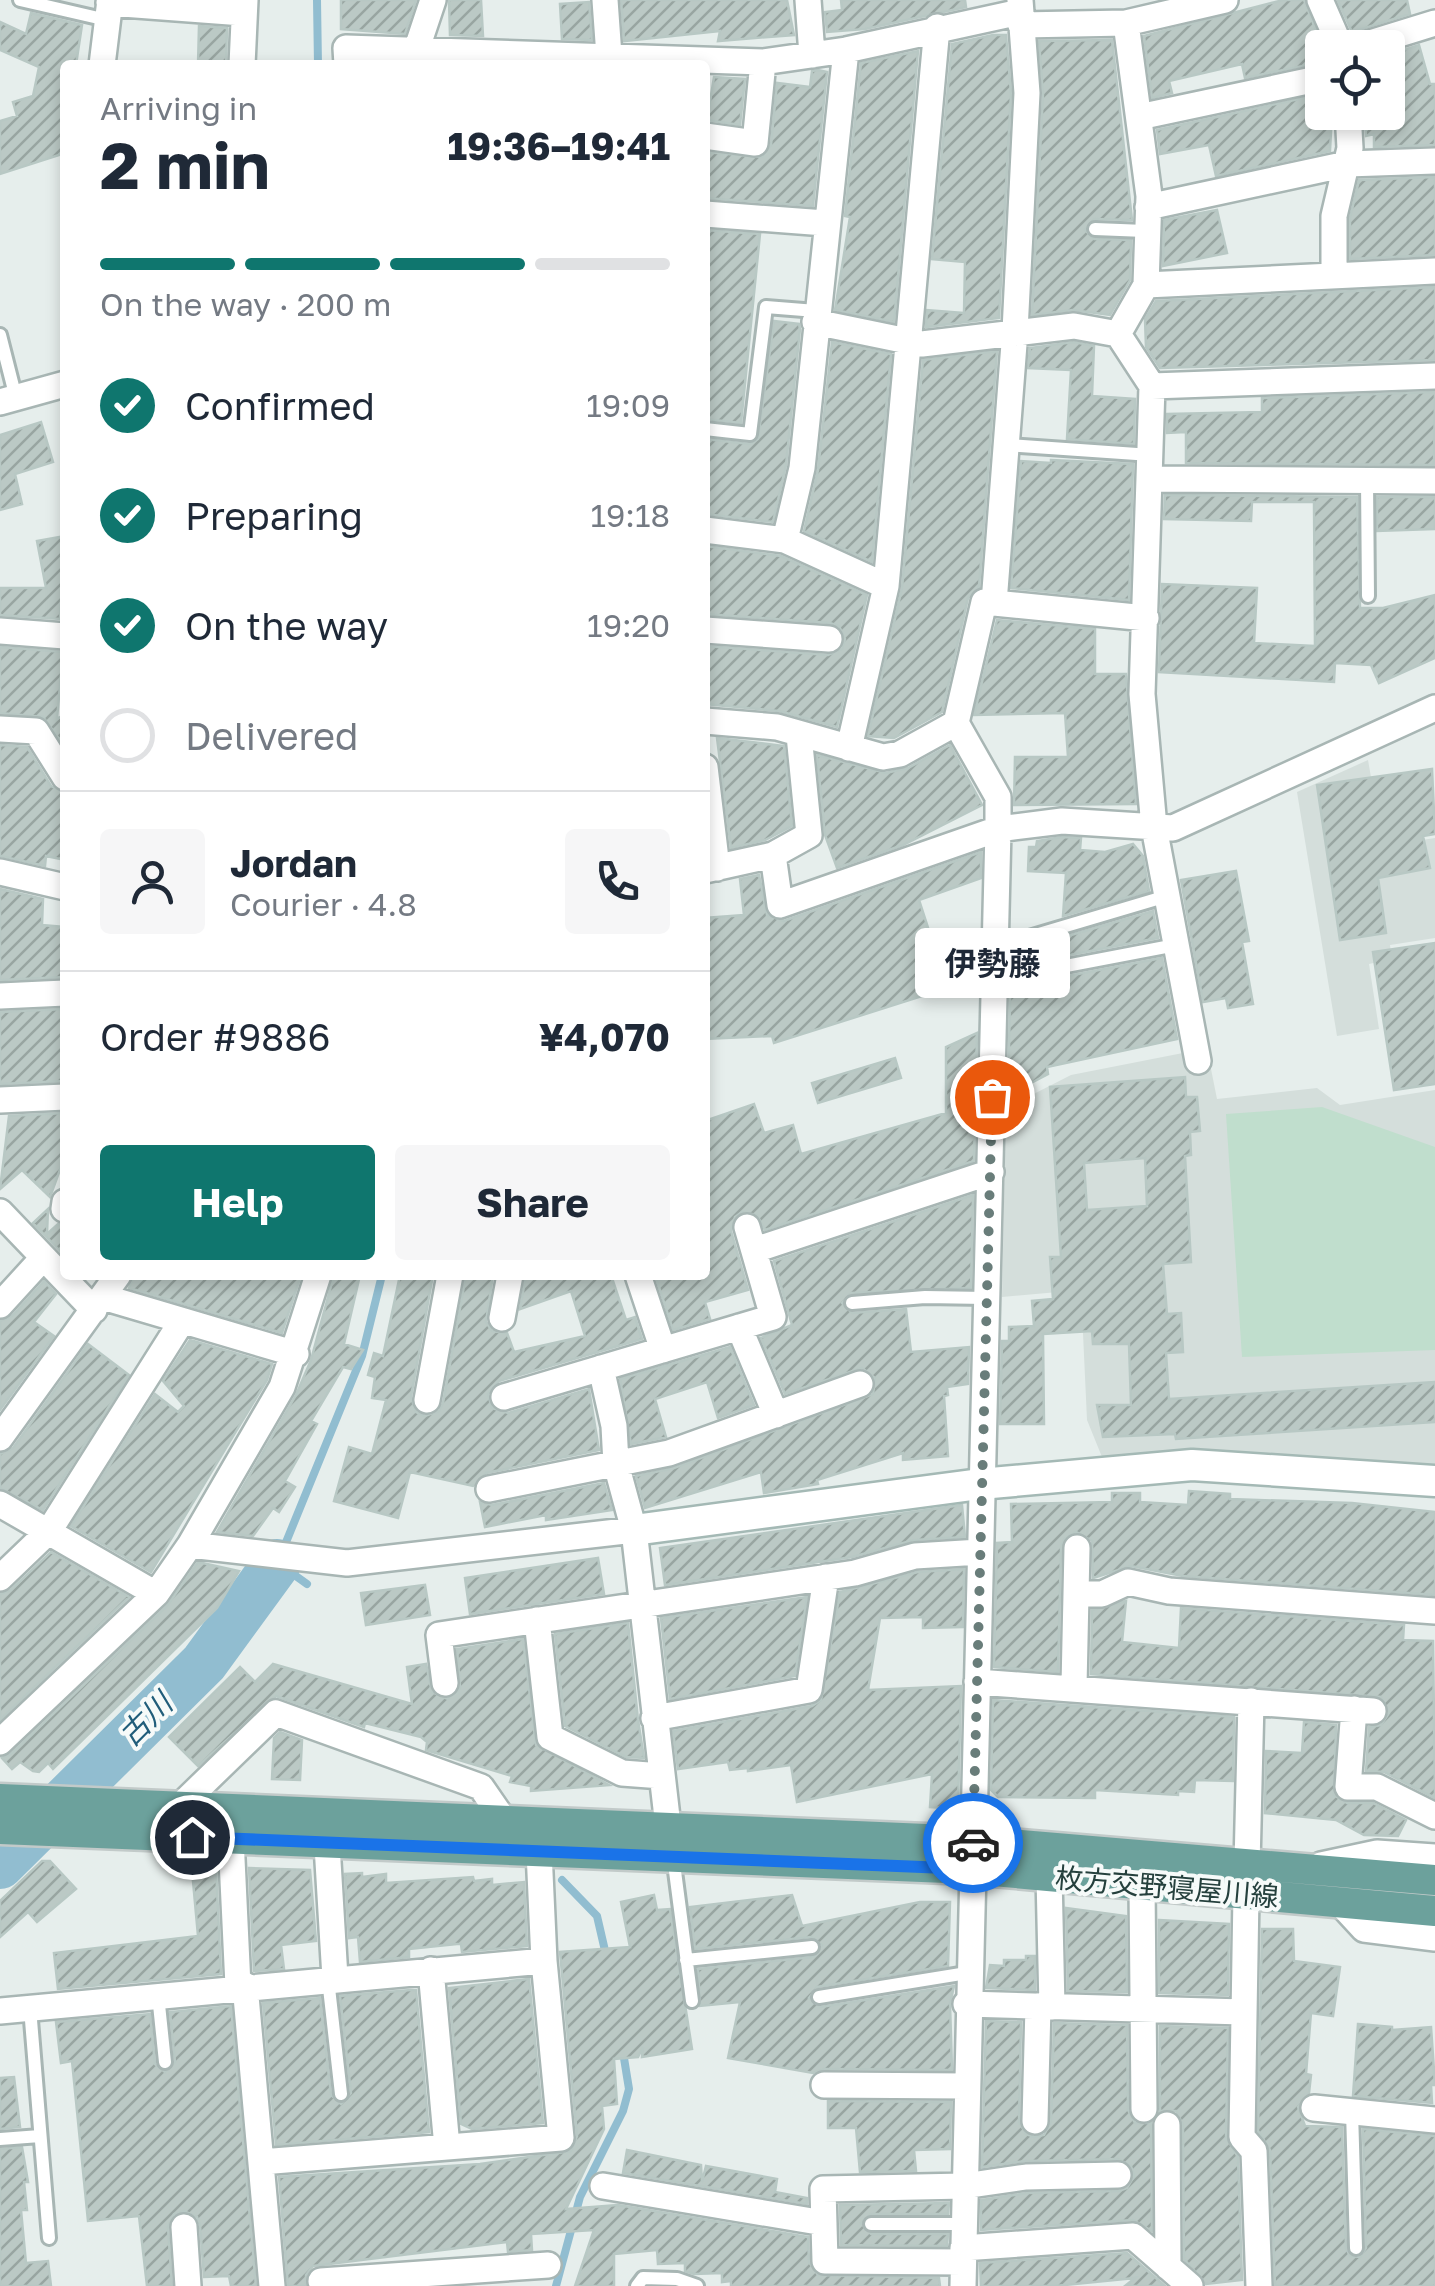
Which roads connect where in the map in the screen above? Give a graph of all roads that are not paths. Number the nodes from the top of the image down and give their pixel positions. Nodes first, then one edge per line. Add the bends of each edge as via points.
1 (20, 0) edge
2 (433, 0) edge
3 (605, 0) edge
4 (808, 0) edge
5 (1225, 0) edge
6 (1320, 0) edge
7 (244, 7) edge
8 (109, 8) edge
9 (1020, 12) edge
10 (1126, 23) junction
11 (1435, 23) edge
12 (936, 27) junction
13 (1333, 30) edge
14 (1405, 32) edge
15 (416, 50) junction
16 (846, 50) junction
17 (812, 56) junction
18 (474, 58) edge
19 (595, 59) edge
20 (103, 60) edge
21 (242, 60) edge
22 (347, 60) edge
23 (651, 60) edge
24 (710, 61) edge
25 (763, 62) junction
26 (1305, 82) edge
27 (1139, 118) junction
28 (1348, 130) edge
29 (710, 137) edge
30 (1435, 161) edge
31 (1347, 164) junction
32 (710, 214) edge
33 (1147, 219) junction
34 (825, 223) junction
35 (1096, 228) dead end
36 (1435, 271) edge
37 (1334, 275) junction
38 (1146, 285) junction
39 (816, 316) junction
40 (1015, 330) junction
41 (1118, 334) junction
42 (0, 335) edge
43 (906, 340) junction
44 (1435, 376) edge
45 (60, 385) edge
46 (1152, 386) junction
47 (8, 400) edge
48 (710, 430) edge
49 (1006, 445) junction
50 (1151, 467) junction
51 (1367, 480) junction
52 (1435, 481) edge
53 (710, 531) edge
54 (785, 540) junction
55 (886, 586) junction
56 (1368, 596) dead end
57 (984, 602) dead end
58 (1146, 618) junction
59 (710, 630) edge
60 (0, 631) edge
61 (60, 636) edge
62 (828, 639) dead end
63 (1435, 708) edge
64 (710, 721) edge
65 (956, 724) junction
66 (0, 729) edge
67 (799, 735) junction
68 (849, 748) junction
69 (60, 769) edge
70 (1154, 827) junction
71 (998, 829) junction
72 (773, 855) junction
73 (711, 869) edge
74 (0, 872) edge
75 (60, 886) edge
76 (1167, 896) junction
77 (1176, 945) junction
78 (995, 947) junction
79 (1066, 966) dead end
80 (60, 993) edge
81 (0, 996) edge
82 (1198, 1060) dead end
83 (60, 1098) edge
84 (0, 1100) edge
85 (991, 1172) junction
86 (0, 1212) edge
87 (43, 1258) junction
88 (60, 1272) edge
89 (69, 1280) edge
90 (115, 1280) edge
91 (317, 1280) edge
92 (449, 1280) edge
93 (509, 1280) edge
94 (640, 1280) edge
95 (986, 1298) junction
96 (852, 1303) dead end
97 (0, 1304) edge
98 (98, 1304) junction
99 (502, 1318) dead end
100 (182, 1321) junction
101 (739, 1327) junction
102 (663, 1350) junction
103 (296, 1354) junction
104 (601, 1368) junction
105 (860, 1384) dead end
106 (504, 1397) dead end
107 (427, 1400) dead end
108 (776, 1415) junction
109 (0, 1438) edge
110 (616, 1464) junction
111 (1435, 1480) edge
112 (980, 1484) junction
113 (489, 1488) dead end
114 (0, 1504) edge
115 (634, 1530) junction
116 (49, 1531) junction
117 (190, 1545) junction
118 (1077, 1548) dead end
119 (980, 1552) junction
120 (826, 1577) junction
121 (0, 1578) edge
122 (156, 1594) junction
123 (1077, 1594) junction
124 (640, 1603) junction
125 (1435, 1611) edge
126 (536, 1620) junction
127 (977, 1682) junction
128 (446, 1683) dead end
129 (1074, 1686) junction
130 (1252, 1701) junction
131 (654, 1718) junction
132 (0, 1742) edge
133 (662, 1776) junction
134 (11, 1799) edge
135 (180, 1806) junction
136 (1435, 1815) edge
137 (503, 1819) junction
138 (0, 1829) edge
139 (231, 1838) junction
140 (671, 1841) junction
141 (327, 1844) junction
142 (540, 1851) junction
143 (972, 1855) junction
144 (1435, 1857) edge
145 (1302, 1869) junction
146 (1049, 1876) junction
147 (1246, 1880) junction
148 (1435, 1880) edge
149 (1142, 1884) junction
150 (1340, 1903) junction
151 (1435, 1911) edge
152 (1435, 1938) edge
153 (812, 1948) dead end
154 (686, 1960) junction
155 (544, 1961) junction
156 (431, 1970) junction
157 (967, 1974) junction
158 (331, 1978) junction
159 (242, 1986) junction
160 (158, 1994) junction
161 (819, 1997) dead end
162 (692, 2001) dead end
163 (966, 2004) junction
164 (1045, 2006) junction
165 (30, 2008) junction
166 (1139, 2009) junction
167 (0, 2011) edge
168 (1244, 2012) junction
169 (165, 2062) dead end
170 (824, 2086) dead end
171 (965, 2086) junction
172 (341, 2094) dead end
173 (1314, 2108) dead end
174 (1144, 2109) joint
175 (1352, 2112) junction
176 (1435, 2120) edge
177 (1035, 2121) dead end
178 (1167, 2124) joint
179 (40, 2136) junction
180 (0, 2139) edge
181 (447, 2147) junction
182 (261, 2162) junction
183 (1118, 2175) dead end
184 (603, 2186) dead end
185 (964, 2186) junction
186 (824, 2223) junction
187 (871, 2224) dead end
188 (184, 2227) dead end
189 (49, 2238) dead end
190 (1356, 2248) dead end
191 (963, 2255) edge
192 (548, 2265) dead end
193 (1168, 2267) junction
194 (480, 2278) edge
195 (402, 2281) edge
196 (321, 2282) dead end
197 (188, 2286) edge
198 (272, 2286) edge
199 (638, 2286) edge
200 (697, 2286) edge
201 (1190, 2286) edge
202 (1259, 2286) edge

1 - 8 lane
2 - 15 street
3 - 19 street
4 - 17 street
5 - 10 street
6 - 13 street
7 - 8 street
7 - 21 street
8 - 20 street
9 - 10 street
9 - 12 street
9 - 40 street via 1027,93
10 - 27 street
11 - 14 street
12 - 16 street
12 - 43 street
15 - 18 street
15 - 22 street via 346,48
16 - 17 street
16 - 34 street
17 - 25 street
18 - 19 street
19 - 23 street
24 - 25 street
25 - 29 street via 755,143
26 - 27 street
27 - 33 street
28 - 31 street
30 - 31 street
31 - 33 street
31 - 37 street via 1334,216
32 - 34 street
33 - 35 lane
33 - 38 street
34 - 39 street
36 - 37 street
37 - 38 street
38 - 41 street
39 - 43 street
39 - 48 lane via 766,307 750,434
39 - 54 street via 802,468
40 - 41 street via 1074,326
40 - 43 street via 922,344
40 - 49 street
41 - 46 street
42 - 47 lane
43 - 55 street
44 - 46 street
45 - 47 street
46 - 50 street
49 - 50 lane
49 - 58 street via 994,604
50 - 51 street
50 - 58 street
51 - 52 street
51 - 56 lane
53 - 54 street
54 - 55 street
55 - 68 street
57 - 65 street
58 - 70 street via 1142,694
59 - 62 street
60 - 61 street
63 - 70 street via 1173,828
64 - 67 street via 777,726
65 - 68 street via 900,754 882,757
65 - 71 street via 998,797
66 - 69 street via 36,731
67 - 68 street
67 - 72 street via 809,835
70 - 71 street via 1062,822
70 - 76 street
71 - 72 street via 780,905
71 - 78 street
72 - 73 street
74 - 75 street
76 - 77 street
76 - 78 lane
77 - 79 lane
77 - 82 street
78 - 85 street
80 - 81 street
83 - 84 street
85 - 95 street
85 - 101 street via 751,1238 773,1317
86 - 87 street
87 - 88 street
87 - 97 street
89 - 98 street
90 - 98 street
91 - 103 street
92 - 107 street
93 - 99 street
94 - 102 street
95 - 96 lane
95 - 112 street
98 - 100 street
98 - 109 street
100 - 103 street
100 - 116 street
101 - 102 street
101 - 108 street
102 - 104 street
103 - 117 street
104 - 106 street
104 - 110 street
105 - 108 street
108 - 110 street via 668,1454
110 - 113 street
110 - 115 street
111 - 112 street via 1192,1465
112 - 115 street
112 - 119 street
114 - 116 street
115 - 117 street via 347,1563
115 - 124 street
116 - 121 street
116 - 122 street
117 - 122 street
118 - 123 street
119 - 120 street via 915,1556
119 - 127 street
120 - 124 street
120 - 131 street via 809,1690
122 - 132 street
123 - 125 street via 1102,1594 1128,1582 1170,1592
123 - 129 street
124 - 126 street
124 - 131 street
126 - 128 street via 439,1635
126 - 133 street via 550,1738 622,1774
127 - 129 street
127 - 143 street
129 - 130 street
130 - 136 street via 1364,1710 1348,1788 1377,1788
130 - 147 street
131 - 133 street
133 - 140 street
134 - 135 main road, 枚方交野寝屋川線
135 - 137 main road, 枚方交野寝屋川線
135 - 137 street via 276,1713 481,1786
137 - 140 main road, 枚方交野寝屋川線
138 - 139 main road, 枚方交野寝屋川線
139 - 141 main road, 枚方交野寝屋川線
139 - 159 street
140 - 142 main road, 枚方交野寝屋川線
140 - 143 main road, 枚方交野寝屋川線
140 - 154 lane
141 - 142 main road, 枚方交野寝屋川線
141 - 158 street
142 - 155 street
143 - 146 main road, 枚方交野寝屋川線
143 - 147 main road, 枚方交野寝屋川線
143 - 157 street
144 - 145 street via 1376,1852
145 - 147 main road, 枚方交野寝屋川線
145 - 148 main road, 枚方交野寝屋川線
146 - 149 main road, 枚方交野寝屋川線
146 - 164 street
147 - 149 main road, 枚方交野寝屋川線
147 - 150 main road, 枚方交野寝屋川線
147 - 168 street
149 - 166 street
150 - 151 main road, 枚方交野寝屋川線
150 - 152 street via 1364,1930
153 - 154 lane
154 - 162 lane
155 - 156 street
155 - 181 street via 561,2138
156 - 158 street
156 - 181 street
157 - 161 lane
157 - 163 street
158 - 159 street
158 - 172 lane
159 - 160 street
159 - 182 street
160 - 165 street
160 - 169 lane
163 - 164 street
163 - 171 street
164 - 166 street
164 - 177 street
165 - 167 street
165 - 179 lane
166 - 168 street
166 - 174 street
168 - 202 street via 1242,2137 1254,2152
170 - 171 street
171 - 185 street
173 - 175 street
174 - 178 lane
175 - 176 street
175 - 190 lane
178 - 193 street
179 - 180 lane
179 - 189 lane
181 - 182 street
182 - 198 street
183 - 185 street
184 - 186 street
185 - 186 street via 823,2189
185 - 191 street
186 - 191 street via 825,2261
187 - 191 lane
188 - 197 street
191 - 193 street via 1133,2236
192 - 194 street
193 - 201 street
194 - 195 street
195 - 196 street
199 - 200 lane via 643,2278

